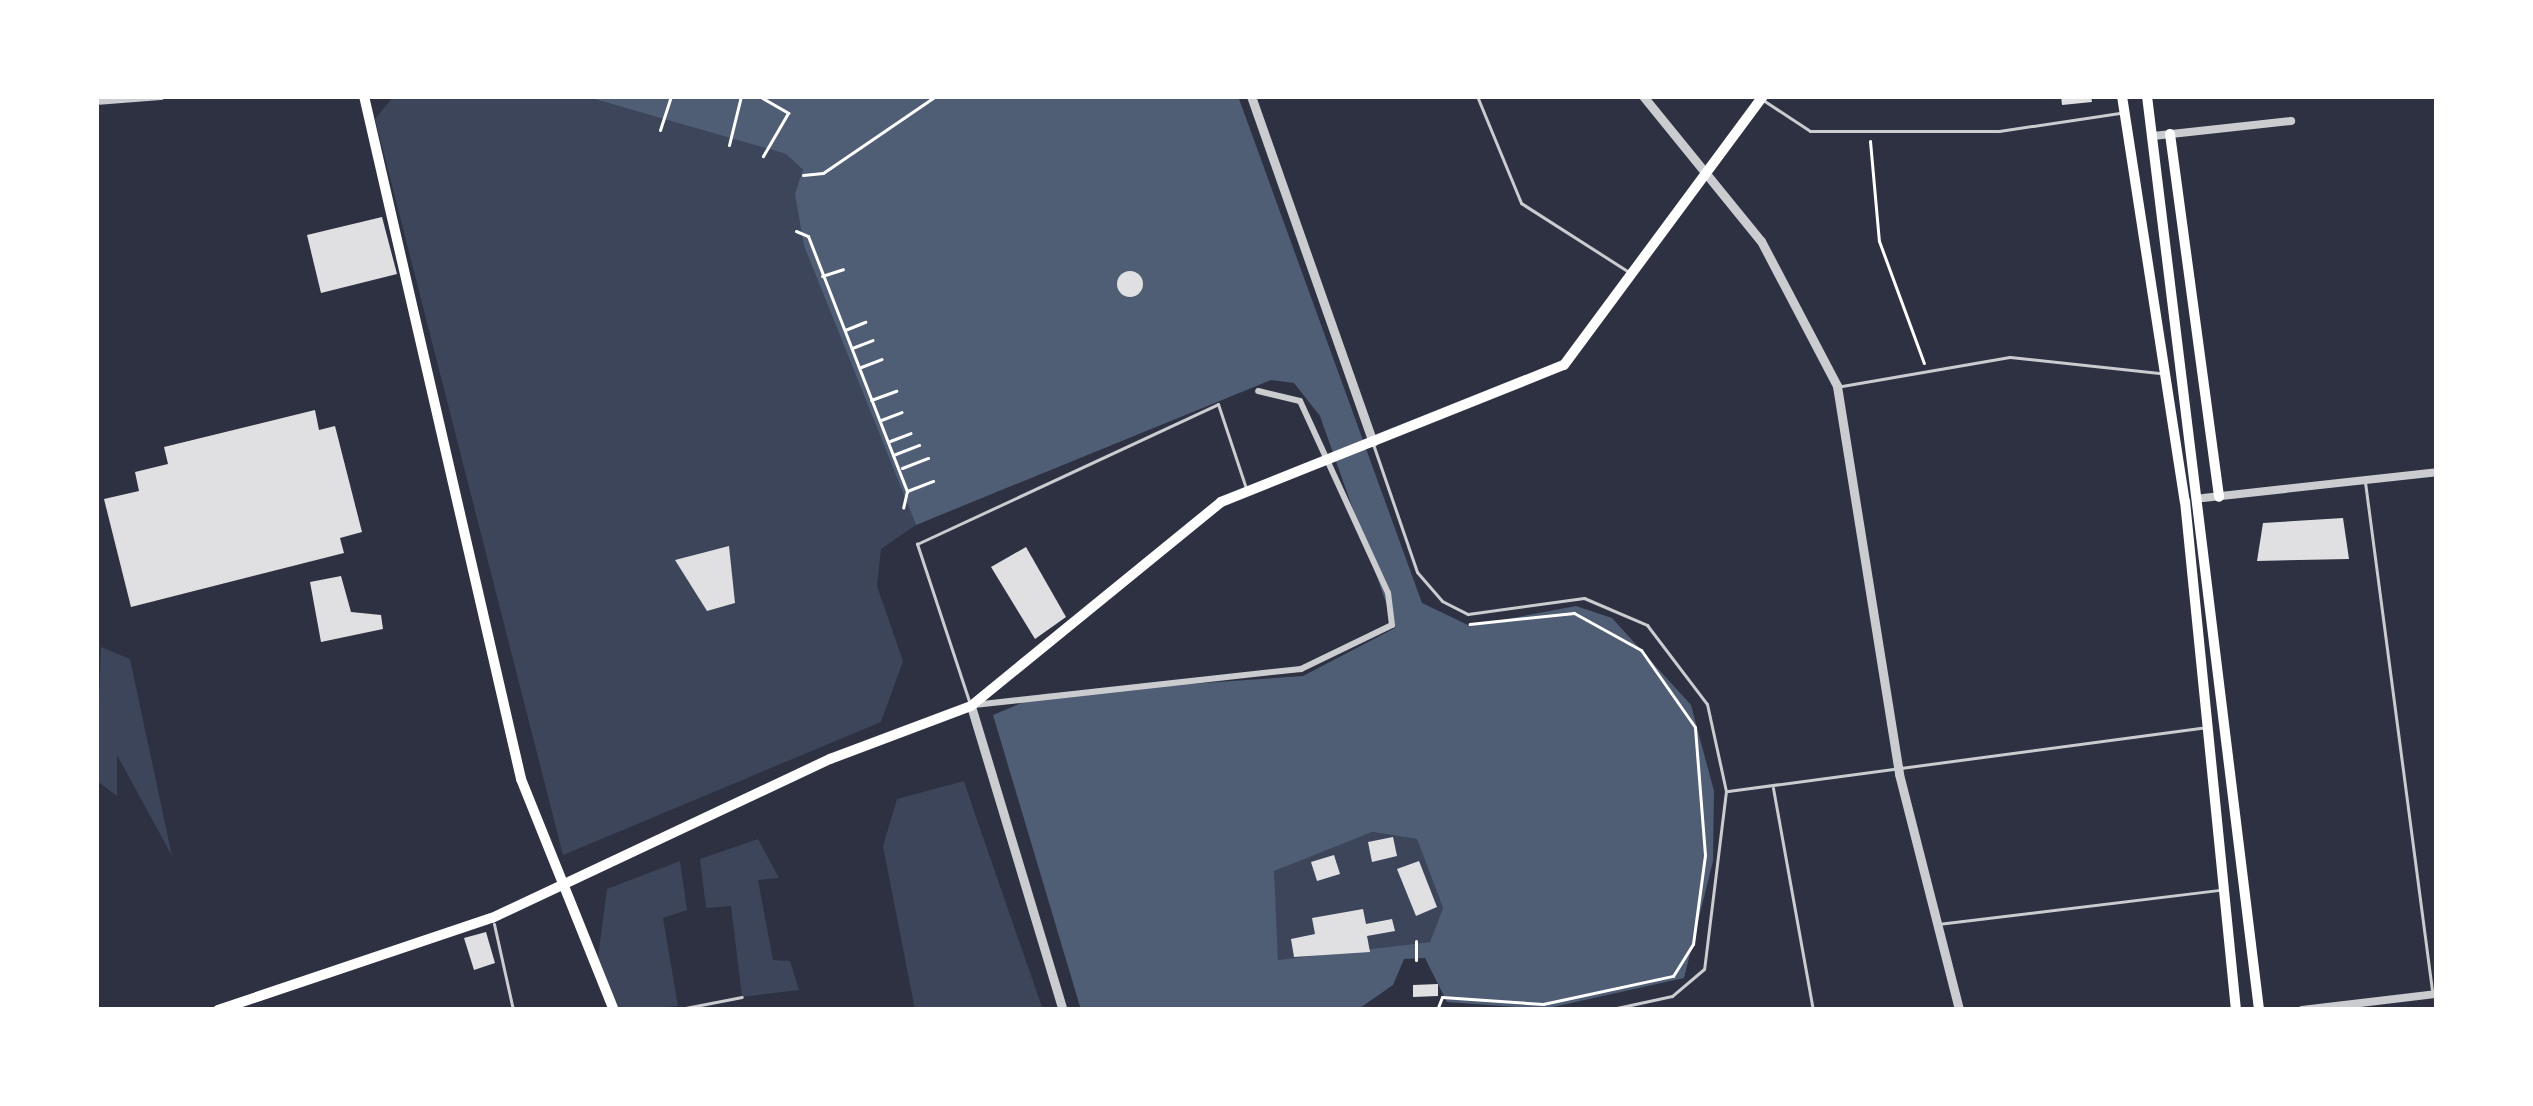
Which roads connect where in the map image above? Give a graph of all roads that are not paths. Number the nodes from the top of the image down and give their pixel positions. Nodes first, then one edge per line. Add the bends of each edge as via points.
1 (161, 96) edge
2 (364, 96) edge
3 (1251, 96) edge
4 (1477, 96) edge
5 (1643, 96) edge
6 (2122, 96) edge
7 (2147, 96) edge
8 (1762, 97) edge
9 (96, 101) edge
10 (2126, 112) junction
11 (2291, 121) dead end
12 (2170, 134) junction
13 (2153, 136) junction
14 (1703, 171) junction
15 (1630, 273) junction
16 (2167, 374) junction
17 (1838, 386) junction
18 (1258, 391) dead end
19 (1373, 442) junction
20 (1325, 461) junction
21 (2437, 472) edge
22 (2365, 480) junction
23 (1248, 492) junction
24 (2218, 497) junction
25 (2203, 499) junction
26 (971, 706) junction
27 (2202, 728) junction
28 (1899, 774) junction
29 (1773, 787) junction
30 (1726, 791) junction
31 (566, 884) junction
32 (2222, 890) junction
33 (492, 918) junction
34 (1938, 924) junction
35 (2435, 994) edge
36 (742, 997) dead end
37 (218, 1010) edge
38 (513, 1010) edge
39 (614, 1010) edge
40 (675, 1010) edge
41 (1063, 1010) edge
42 (1608, 1010) edge
43 (1813, 1010) edge
44 (1959, 1010) edge
45 (2236, 1010) edge
46 (2259, 1010) edge
47 (2302, 1010) edge

1 - 9 street
2 - 31 main road via 521,779
3 - 19 street
4 - 15 lane via 1521,203
5 - 14 street
6 - 10 main road
7 - 13 main road
8 - 10 lane via 1810,131
8 - 14 main road
10 - 16 main road
11 - 12 street
12 - 13 street
12 - 24 main road
13 - 25 main road
14 - 15 main road
14 - 17 street via 1761,241
15 - 19 main road via 1564,365
16 - 17 lane via 2010,357
16 - 27 main road
17 - 28 street
18 - 20 street via 1300,401
19 - 20 main road
19 - 30 lane via 1417,572 1468,614 1584,598 1647,626 1707,704
20 - 23 main road
20 - 26 street via 1388,593 1392,626 1254,678
21 - 22 street
22 - 24 street
22 - 35 lane
23 - 26 main road
23 - 26 lane via 1218,404 917,544
24 - 25 street
25 - 46 main road
26 - 31 main road via 830,759
26 - 41 street
27 - 28 lane
27 - 32 main road
28 - 29 lane
28 - 34 street
29 - 30 lane
29 - 43 lane
30 - 42 lane via 1704,969 1672,996
31 - 33 main road
31 - 39 main road
32 - 34 lane
32 - 45 main road
33 - 37 main road
33 - 38 lane
34 - 44 street
35 - 47 street
36 - 40 lane

